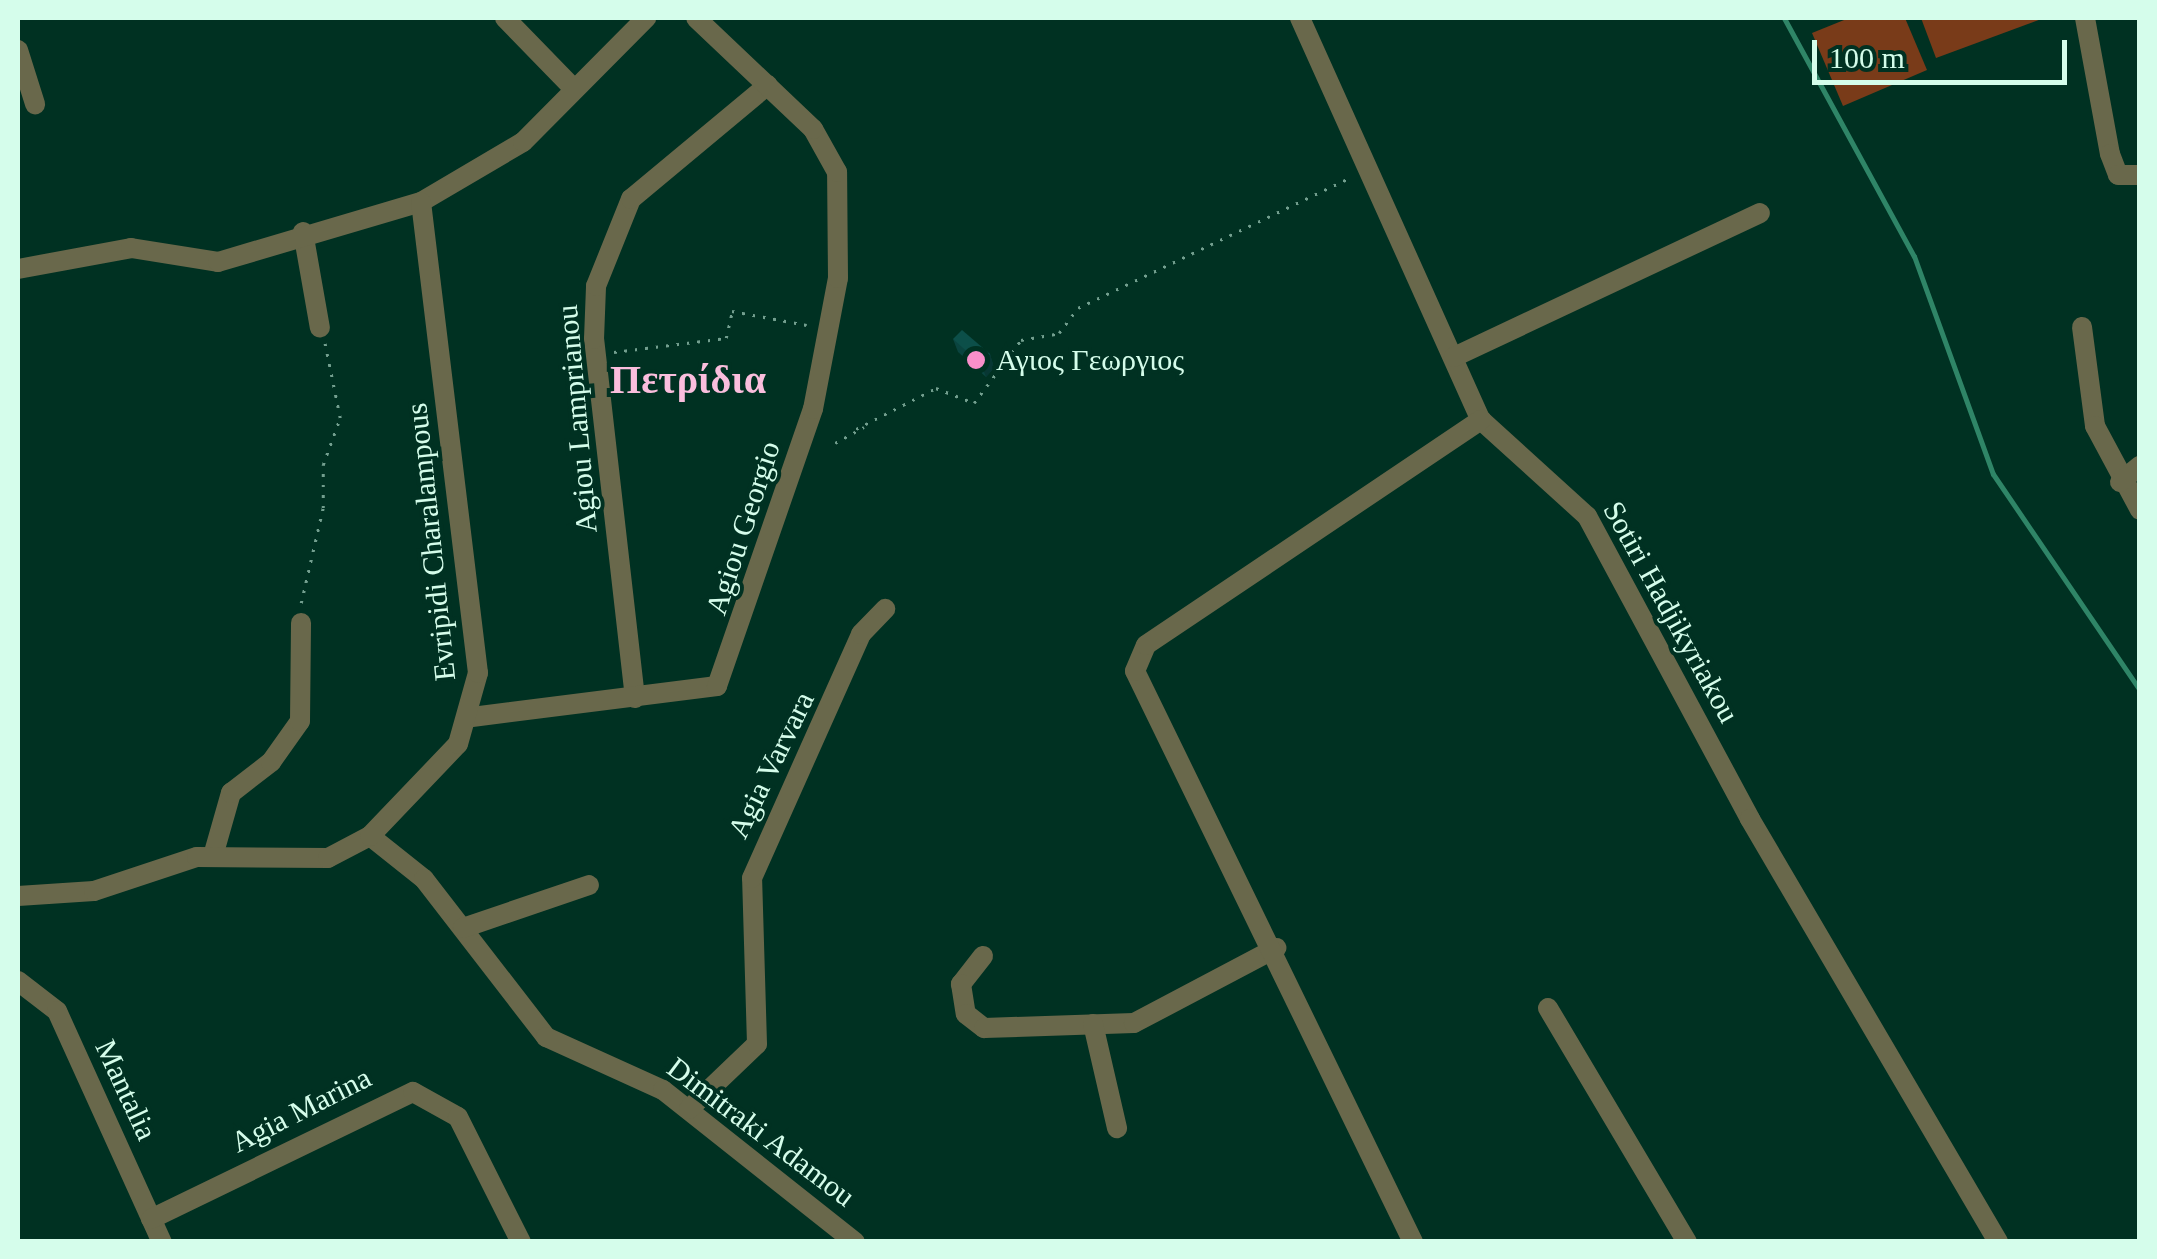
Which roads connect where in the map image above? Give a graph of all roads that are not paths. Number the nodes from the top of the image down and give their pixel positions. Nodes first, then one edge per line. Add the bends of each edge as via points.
1 (506, 18) edge
2 (646, 18) edge
3 (696, 18) edge
4 (1300, 18) edge
5 (2085, 18) edge
6 (18, 50) edge
7 (768, 85) junction
8 (573, 88) junction
9 (35, 104) dead end
10 (2140, 175) edge
11 (422, 202) junction
12 (1760, 212) dead end
13 (304, 232) junction
14 (18, 269) edge
15 (2082, 327) dead end
16 (320, 328) road end
17 (1454, 358) junction
18 (1481, 420) junction
19 (2140, 466) edge
20 (2120, 482) junction
21 (2140, 510) edge
22 (885, 608) dead end
23 (301, 623) road end
24 (635, 698) junction
25 (472, 716) junction
26 (370, 836) junction
27 (214, 856) junction
28 (589, 885) dead end
29 (18, 896) edge
30 (463, 928) junction
31 (1276, 948) junction
32 (982, 956) dead end
33 (18, 982) edge
34 (1548, 1008) dead end
35 (1093, 1024) junction
36 (688, 1109) junction
37 (1117, 1128) dead end
38 (152, 1218) junction
39 (162, 1242) edge
40 (522, 1242) edge
41 (855, 1242) edge
42 (1413, 1242) edge
43 (1687, 1242) edge
44 (1998, 1242) edge

1 - 8 street
2 - 8 street
3 - 7 street, Agiou Georgio
4 - 17 street, Sotiri Hadjikyriakou
5 - 10 street via 2110,154 2118,175
6 - 9 street
7 - 24 street, Agiou Lamprianou via 631,200 596,286 596,354
7 - 24 street, Agiou Georgio via 813,129 837,172 841,235 813,409 730,668 708,690
8 - 11 street via 523,142
11 - 13 street
11 - 25 street, Evripidi Charalampous via 478,674
12 - 17 street
13 - 14 street via 202,264 131,248
13 - 16 street
15 - 20 street via 2095,426
17 - 18 street, Sotiri Hadjikyriakou
18 - 31 street via 1139,654 1136,679
18 - 44 street, Sotiri Hadjikyriakou via 1587,516 1750,820
19 - 20 street
20 - 21 street
22 - 36 street, Agia Varvara via 861,634 752,878 757,1044
23 - 27 street via 300,722 271,762 231,793
24 - 25 street, Agiou Georgio
25 - 26 street, Evripidi Charalampous via 448,758
26 - 27 street via 300,862
26 - 30 street, Dimitraki Adamou via 424,879
27 - 29 street via 94,890
28 - 30 street
30 - 36 street, Dimitraki Adamou via 546,1037
31 - 35 street via 1134,1023
31 - 42 street
32 - 35 street via 961,984 973,1024
33 - 38 street, Mantalia via 56,1011
34 - 43 street
35 - 37 street
36 - 41 street, Dimitraki Adamou
38 - 39 street, Mantalia
38 - 40 street, Agia Marina via 413,1092 458,1117

